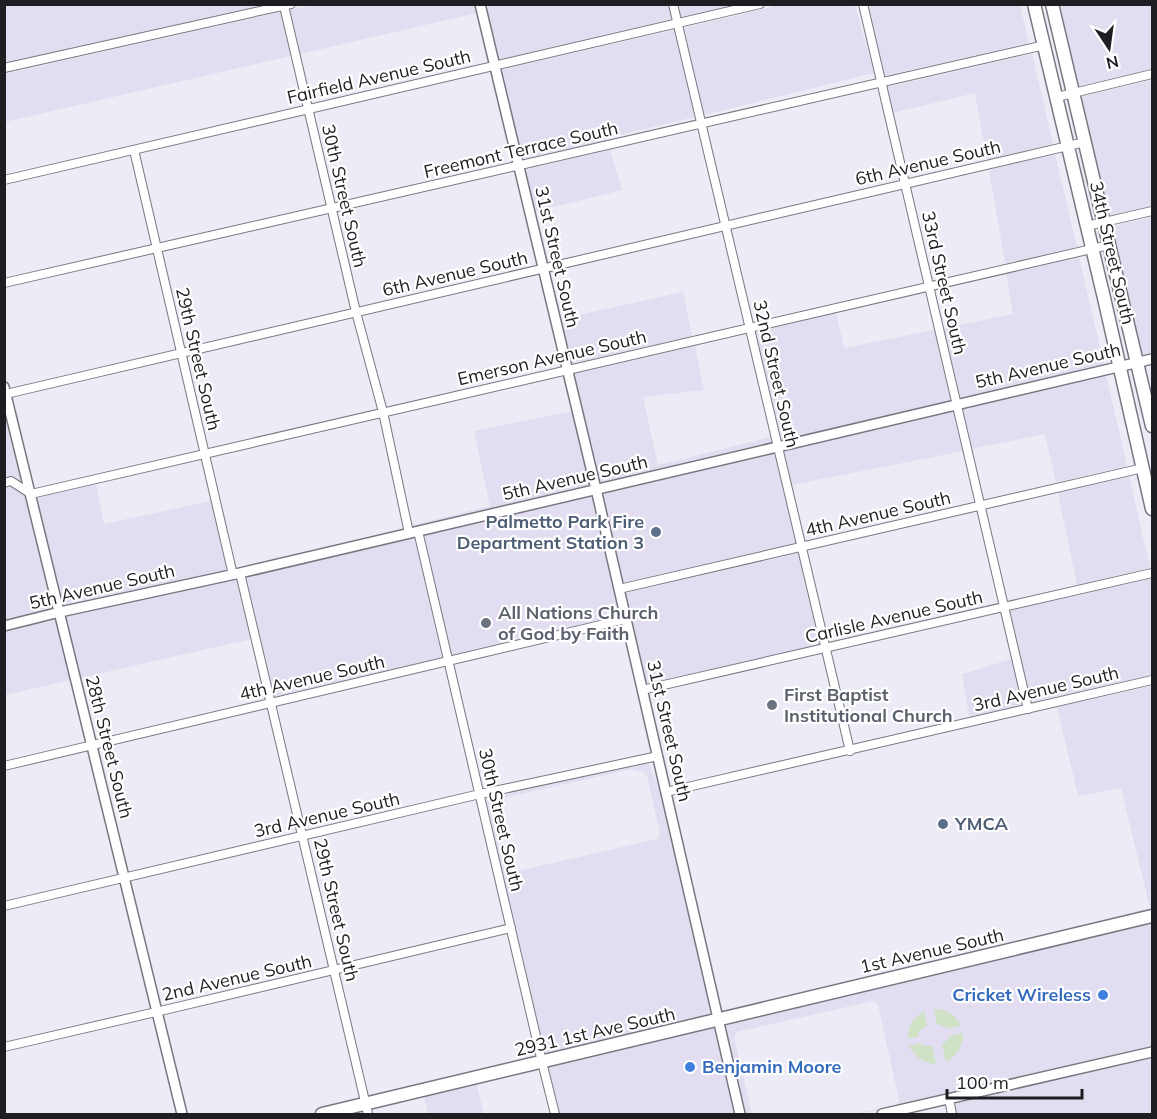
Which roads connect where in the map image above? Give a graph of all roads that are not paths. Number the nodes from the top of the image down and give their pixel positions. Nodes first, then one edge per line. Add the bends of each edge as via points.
1 (480, 4) edge
2 (673, 4) edge
3 (760, 4) edge
4 (863, 4) edge
5 (1034, 4) edge
6 (1052, 4) edge
7 (288, 5) edge
8 (678, 24) junction
9 (1045, 45) junction
10 (495, 66) junction
11 (4, 68) edge
12 (1152, 74) edge
13 (881, 83) junction
14 (1074, 93) junction
15 (1057, 97) junction
16 (308, 109) junction
17 (702, 124) junction
18 (1085, 142) junction
19 (1069, 146) junction
20 (134, 150) junction
21 (518, 166) junction
22 (4, 180) edge
23 (905, 184) junction
24 (332, 208) junction
25 (1152, 211) edge
26 (1104, 223) junction
27 (726, 226) junction
28 (1087, 226) junction
29 (1109, 245) junction
30 (157, 248) junction
31 (1093, 249) junction
32 (543, 268) junction
33 (4, 283) edge
34 (929, 286) junction
35 (356, 312) junction
36 (750, 328) junction
37 (181, 353) junction
38 (1152, 359) edge
39 (1137, 363) junction
40 (1120, 366) junction
41 (567, 370) junction
42 (5, 390) edge
43 (957, 405) junction
44 (382, 412) junction
45 (1152, 426) edge
46 (778, 447) junction
47 (204, 454) junction
48 (1143, 468) junction
49 (4, 483) edge
50 (596, 489) junction
51 (31, 494) junction
52 (980, 506) junction
53 (1152, 509) edge
54 (414, 532) junction
55 (802, 547) junction
56 (1152, 573) edge
57 (236, 574) junction
58 (619, 589) junction
59 (1004, 607) junction
60 (60, 612) junction
61 (626, 619) junction
62 (4, 626) edge
63 (826, 649) junction
64 (448, 662) junction
65 (1152, 680) edge
66 (642, 690) junction
67 (271, 703) junction
68 (1028, 709) junction
69 (92, 746) junction
70 (850, 751) junction
71 (658, 756) junction
72 (4, 766) edge
73 (666, 792) junction
74 (480, 794) junction
75 (303, 836) junction
76 (123, 877) junction
77 (4, 906) edge
78 (1152, 916) edge
79 (512, 928) junction
80 (334, 970) junction
81 (156, 1012) junction
82 (719, 1020) junction
83 (4, 1047) edge
84 (1152, 1052) edge
85 (542, 1062) junction
86 (949, 1099) junction
87 (367, 1109) edge
88 (182, 1114) edge
89 (322, 1114) edge
90 (555, 1114) edge
91 (740, 1114) edge
92 (882, 1114) edge
93 (952, 1114) edge

1 - 10 street, 31st Street South
2 - 8 street, 32nd Street South
3 - 8 street, Fairfield Avenue South
4 - 13 street, 33rd Street South
5 - 9 main road, 34th Street South
6 - 14 main road, 34th Street South
7 - 11 street
7 - 16 street, 30th Street South
8 - 10 street, Fairfield Avenue South
8 - 17 street, 32nd Street South
9 - 13 street, Freemont Terrace South
9 - 15 main road, 34th Street South
10 - 16 street, Fairfield Avenue South
10 - 21 street, 31st Street South
12 - 14 street
13 - 17 street, Freemont Terrace South
13 - 23 street, 33rd Street South
14 - 15 street
14 - 18 main road, 34th Street South
15 - 19 main road, 34th Street South
16 - 20 street, Fairfield Avenue South
16 - 24 street, 30th Street South
17 - 21 street, Freemont Terrace South
17 - 27 street, 32nd Street South
18 - 19 street, 6th Avenue South
18 - 26 main road, 34th Street South
19 - 23 street, 6th Avenue South
19 - 28 main road, 34th Street South
20 - 22 street, Fairfield Avenue South
20 - 30 street, 29th Street South
21 - 24 street, Freemont Terrace South
21 - 32 street, 31st Street South
23 - 27 street, 6th Avenue South
23 - 34 street, 33rd Street South
24 - 30 street, Freemont Terrace South
24 - 35 street, 30th Street South
25 - 26 street
26 - 28 street
26 - 29 main road, 34th Street South
27 - 32 street, 6th Avenue South
27 - 36 street, 32nd Street South
28 - 31 main road, 34th Street South
29 - 31 street, Emerson Avenue South
29 - 39 main road, 34th Street South
30 - 33 street, Freemont Terrace South
30 - 37 street, 29th Street South
31 - 34 street, Emerson Avenue South
31 - 40 main road, 34th Street South
32 - 35 street, 6th Avenue South
32 - 41 street, 31st Street South
34 - 36 street, Emerson Avenue South
34 - 43 street, 33rd Street South
35 - 37 street, 6th Avenue South
35 - 44 street, 30th Street South
36 - 41 street, Emerson Avenue South
36 - 46 street, 32nd Street South
37 - 42 street, 6th Avenue South
37 - 47 street, 29th Street South
38 - 39 street, 5th Avenue South
39 - 40 street, 5th Avenue South
39 - 45 main road, 34th Street South
40 - 43 street, 5th Avenue South
40 - 48 main road, 34th Street South
41 - 44 street, Emerson Avenue South
41 - 50 street, 31st Street South
42 - 51 street, 28th Street South
43 - 46 street, 5th Avenue South
43 - 52 street, 33rd Street South
44 - 47 street, Emerson Avenue South
44 - 54 street, 30th Street South
46 - 50 street, 5th Avenue South
46 - 55 street, 32nd Street South
47 - 51 street, Emerson Avenue South
47 - 57 street, 29th Street South
48 - 52 street, 4th Avenue South
48 - 53 main road, 34th Street South
49 - 51 street via 11,481
50 - 54 street, 5th Avenue South
50 - 58 street, 31st Street South
51 - 60 street, 28th Street South
52 - 55 street, 4th Avenue South
52 - 59 street, 33rd Street South
54 - 57 street, 5th Avenue South
54 - 64 street, 30th Street South
55 - 58 street, 4th Avenue South
55 - 63 street, 32nd Street South
56 - 59 street, Carlisle Avenue South
57 - 60 street, 5th Avenue South
57 - 67 street, 29th Street South
58 - 61 street, 31st Street South
59 - 63 street, Carlisle Avenue South
59 - 68 street, 33rd Street South
60 - 62 street, 5th Avenue South
60 - 69 street, 28th Street South
61 - 64 street, 4th Avenue South
61 - 66 street, 31st Street South
63 - 66 street, Carlisle Avenue South
63 - 70 street, 32nd Street South
64 - 67 street, 4th Avenue South
64 - 74 street, 30th Street South
65 - 68 street, 3rd Avenue South
66 - 71 street, 31st Street South
67 - 69 street, 4th Avenue South
67 - 75 street, 29th Street South
68 - 70 street, 3rd Avenue South
69 - 72 street, 4th Avenue South
69 - 76 street, 28th Street South
70 - 73 street, 3rd Avenue South
71 - 73 street, 31st Street South
71 - 74 street, 3rd Avenue South
73 - 82 street, 31st Street South
74 - 75 street, 3rd Avenue South
74 - 79 street, 30th Street South
75 - 76 street, 3rd Avenue South
75 - 80 street, 29th Street South
76 - 77 street, 3rd Avenue South
76 - 81 street, 28th Street South
78 - 82 main road, 1st Avenue South
79 - 80 street, 2nd Avenue South
79 - 85 street, 30th Street South
80 - 81 street, 2nd Avenue South
80 - 87 street, 29th Street South
81 - 83 street, 2nd Avenue South
81 - 88 street, 28th Street South
82 - 85 main road, 2931 1st Ave South
82 - 91 street, 31st Street South
84 - 86 street
85 - 87 main road, 2931 1st Ave South
85 - 90 street, 30th Street South
86 - 92 street
86 - 93 street
87 - 89 main road

